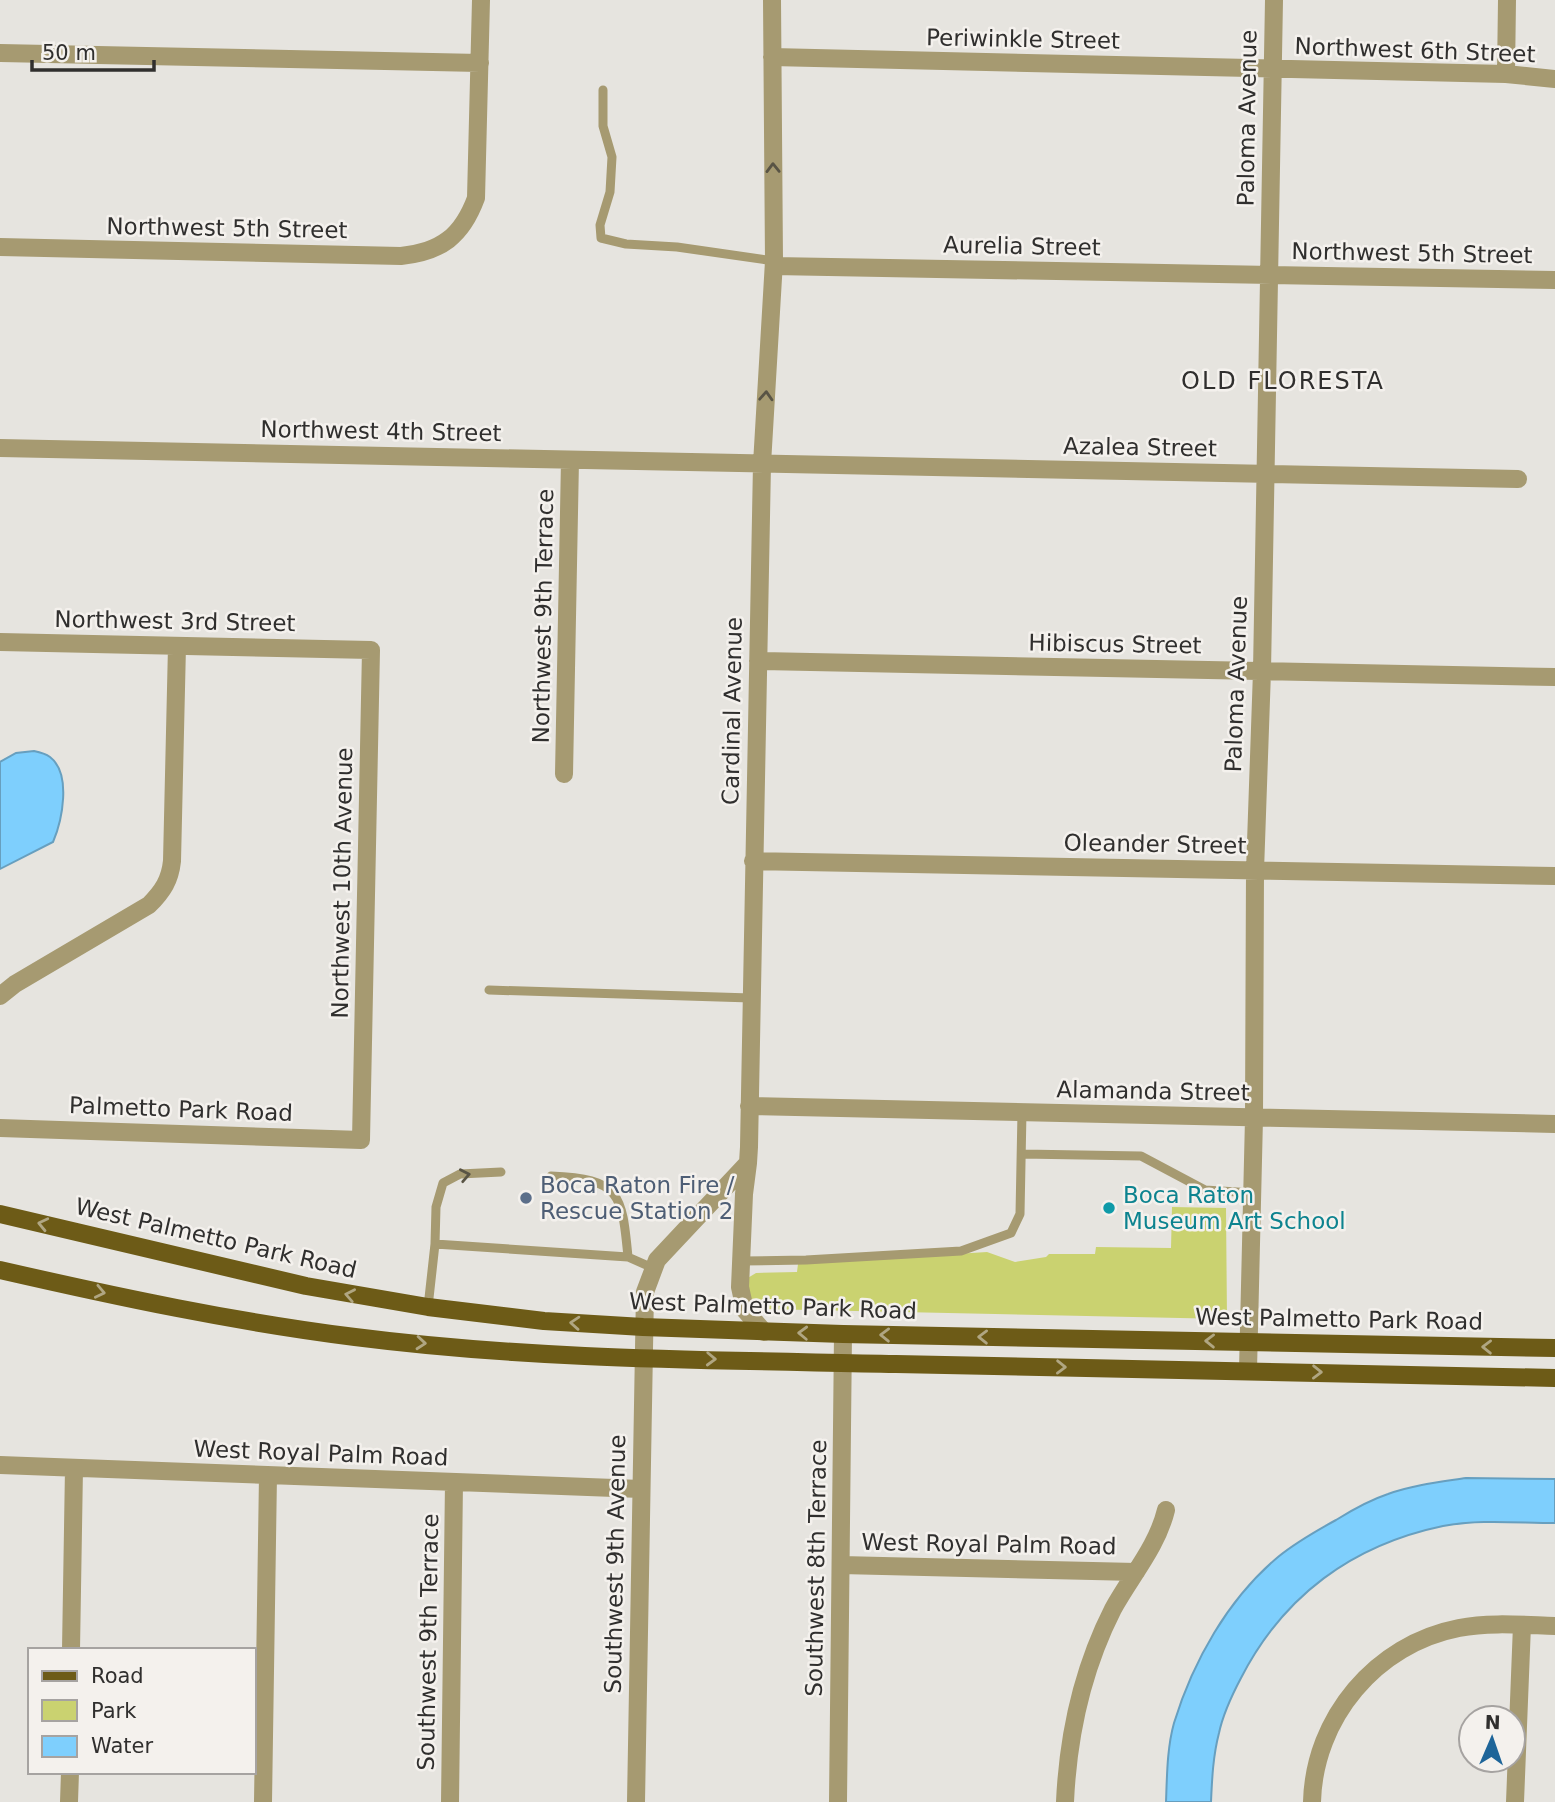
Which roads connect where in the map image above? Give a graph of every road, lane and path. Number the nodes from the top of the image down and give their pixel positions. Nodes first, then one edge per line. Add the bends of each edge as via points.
1 (481, 0) edge
2 (772, 0) edge
3 (1274, 0) edge
4 (1507, 0) edge
5 (0, 53) edge
6 (772, 57) junction
7 (480, 63) junction
8 (1273, 70) junction
9 (1506, 74) junction
10 (1555, 79) edge
11 (603, 90) dead end
12 (0, 247) edge
13 (774, 264) junction
14 (1269, 275) junction
15 (1555, 280) edge
16 (0, 448) edge
17 (570, 460) junction
18 (762, 464) junction
19 (1266, 474) junction
20 (1517, 479) dead end
21 (0, 642) edge
22 (177, 646) junction
23 (349, 649) joint
24 (758, 661) junction
25 (1262, 671) junction
26 (1555, 677) edge
27 (564, 774) dead end
28 (753, 861) junction
29 (1255, 871) junction
30 (1555, 876) edge
31 (489, 990) dead end
32 (0, 996) edge
33 (751, 998) junction
34 (749, 1106) junction
35 (1022, 1112) junction
36 (1254, 1118) junction
37 (1555, 1124) edge
38 (0, 1128) edge
39 (361, 1140) joint
40 (1022, 1154) junction
41 (748, 1163) junction
42 (501, 1172) dead end
43 (551, 1175) dead end
44 (1253, 1193) junction
45 (0, 1214) edge
46 (435, 1244) junction
47 (628, 1257) junction
48 (741, 1261) junction
49 (653, 1268) junction
50 (0, 1270) edge
51 (429, 1307) junction
52 (643, 1327) junction
53 (764, 1332) junction
54 (843, 1334) junction
55 (1250, 1342) junction
56 (1555, 1348) edge
57 (643, 1357) junction
58 (843, 1363) junction
59 (1248, 1370) junction
60 (1555, 1377) edge
61 (0, 1465) edge
62 (74, 1468) junction
63 (268, 1475) junction
64 (454, 1482) junction
65 (641, 1489) junction
66 (1166, 1510) dead end
67 (841, 1565) junction
68 (1136, 1572) junction
69 (1522, 1625) junction
70 (1555, 1626) edge
71 (71, 1648) edge
72 (70, 1774) edge
73 (69, 1802) edge
74 (263, 1802) edge
75 (450, 1802) edge
76 (636, 1802) edge
77 (838, 1802) edge
78 (1065, 1802) edge
79 (1312, 1802) edge
80 (1515, 1802) edge

1 - 7 street
2 - 6 street, Cardinal Avenue
3 - 8 street, Paloma Avenue
4 - 9 street
5 - 7 street
6 - 8 street, Periwinkle Street
13 -> 6 street, Cardinal Avenue
7 - 12 street, Northwest 5th Street via 475,198 465,221 434,249 401,256
8 - 9 street, Northwest 6th Street
8 - 14 street, Paloma Avenue
9 - 10 street, Northwest 6th Street
11 - 13 lane via 603,126 612,156 601,237
13 - 14 street, Aurelia Street
18 -> 13 street, Cardinal Avenue
14 - 15 street, Northwest 5th Street
14 - 19 street, Paloma Avenue
16 - 17 street, Northwest 4th Street
17 - 18 street, Northwest 4th Street
17 - 27 street, Northwest 9th Terrace
18 - 19 street, Azalea Street
18 - 24 street, Cardinal Avenue
19 - 20 street, Azalea Street
19 - 25 street, Paloma Avenue
21 - 22 street, Northwest 3rd Street
22 - 23 street, Northwest 3rd Street
22 - 32 street via 172,861 162,892 149,905
23 - 39 street, Northwest 10th Avenue via 371,650
24 - 25 street, Hibiscus Street
24 - 28 street, Cardinal Avenue
25 - 26 street, Hibiscus Street
25 - 29 street, Paloma Avenue
28 - 29 street, Oleander Street
28 - 33 street, Cardinal Avenue
29 - 30 street, Oleander Street
29 - 36 street, Paloma Avenue
31 - 33 lane
33 - 34 street, Cardinal Avenue
34 - 35 street, Alamanda Street
34 - 41 street, Cardinal Avenue
35 - 36 street, Alamanda Street
35 - 40 lane
36 - 37 street, Alamanda Street
36 - 44 street, Paloma Avenue
38 - 39 street, Palmetto Park Road
40 - 44 lane via 1141,1156 1205,1190
40 - 48 lane via 1020,1214 1011,1233 961,1251
41 - 48 street, Cardinal Avenue
41 - 49 street
46 -> 42 lane via 436,1207 443,1183 460,1174
43 - 47 lane via 605,1184 620,1202
44 - 55 street, Paloma Avenue
51 -> 45 main road, West Palmetto Park Road via 306,1286
46 - 47 lane
46 - 51 lane
47 - 49 lane
48 - 53 street, Cardinal Avenue via 741,1298
49 - 52 street via 645,1292
50 -> 57 main road via 174,1308 355,1337
52 -> 51 main road, West Palmetto Park Road
52 - 53 main road, West Palmetto Park Road
52 - 57 street, Southwest 9th Avenue
54 -> 53 main road, West Palmetto Park Road
55 -> 54 main road, West Palmetto Park Road
54 - 58 street, Southwest 8th Terrace
56 -> 55 main road, West Palmetto Park Road
55 - 59 street, Paloma Avenue
57 -> 58 main road
57 - 65 street, Southwest 9th Avenue
58 -> 59 main road
58 - 67 street, Southwest 8th Terrace
59 -> 60 main road
61 - 62 street, West Royal Palm Road
62 - 63 street, West Royal Palm Road
62 - 71 street
63 - 64 street, West Royal Palm Road
63 - 74 street
64 - 65 street, West Royal Palm Road
64 - 75 street, Southwest 9th Terrace
65 - 76 street, Southwest 9th Avenue
66 - 68 street via 1161,1531
67 - 68 street, West Royal Palm Road
67 - 77 street, Southwest 8th Terrace
68 - 78 street via 1101,1635 1085,1678 1069,1752
69 - 70 street
69 - 79 street via 1443,1632 1384,1662 1360,1683 1331,1724 1315,1771
69 - 80 street
72 - 73 street

